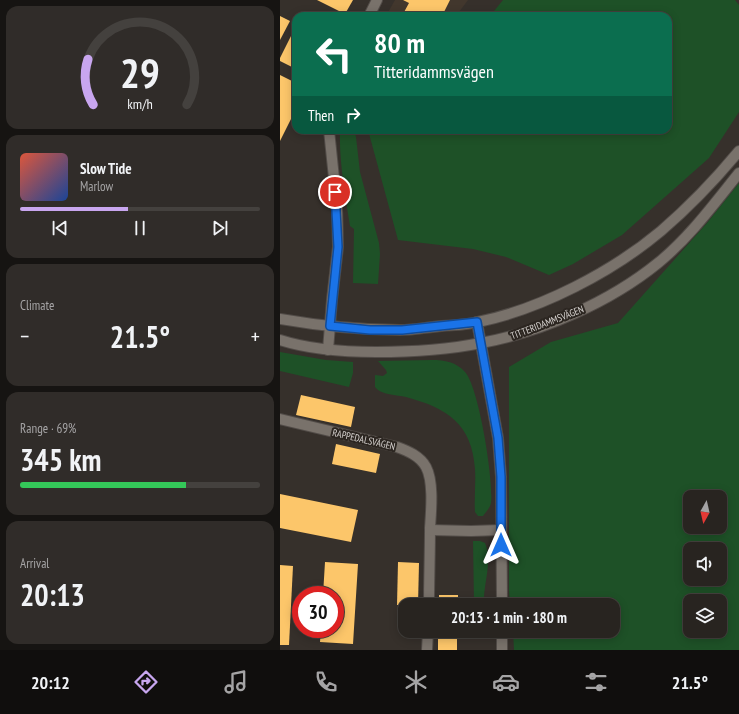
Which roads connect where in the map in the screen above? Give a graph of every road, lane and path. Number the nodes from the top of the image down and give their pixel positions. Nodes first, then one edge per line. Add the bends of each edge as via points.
1 (377, 0) edge
2 (371, 12) edge
3 (329, 134) edge
4 (739, 151) edge
5 (739, 173) edge
6 (280, 319) edge
7 (477, 322) junction
8 (330, 326) junction
9 (280, 340) edge
10 (481, 343) junction
11 (328, 350) junction
12 (280, 419) edge
13 (430, 530) junction
14 (501, 530) junction
15 (429, 598) edge
16 (502, 598) edge
17 (428, 638) edge
18 (502, 638) edge
19 (427, 650) edge
20 (502, 650) edge

1 - 2 street
3 - 8 street via 337,207 338,247
4 - 7 street, TITTERIDAMMSVÄGEN via 691,203 637,249 585,282 548,299 512,314
5 - 10 street, TITTERIDAMMSVÄGEN via 699,222 659,262 639,277 599,301 569,315 535,328
6 - 8 street, TITTERIDAMMSVÄGEN
7 - 8 street, TITTERIDAMMSVÄGEN via 402,330
7 - 10 street
8 - 11 street
9 - 11 street, TITTERIDAMMSVÄGEN
10 - 11 street, TITTERIDAMMSVÄGEN via 408,352
10 - 14 street via 498,438
12 - 13 street, RAPPEDALSVÄGEN via 397,447 421,460 429,475
13 - 14 street
13 - 15 street, RAPPEDALSVÄGEN
14 - 16 street
17 - 19 street
18 - 20 street

